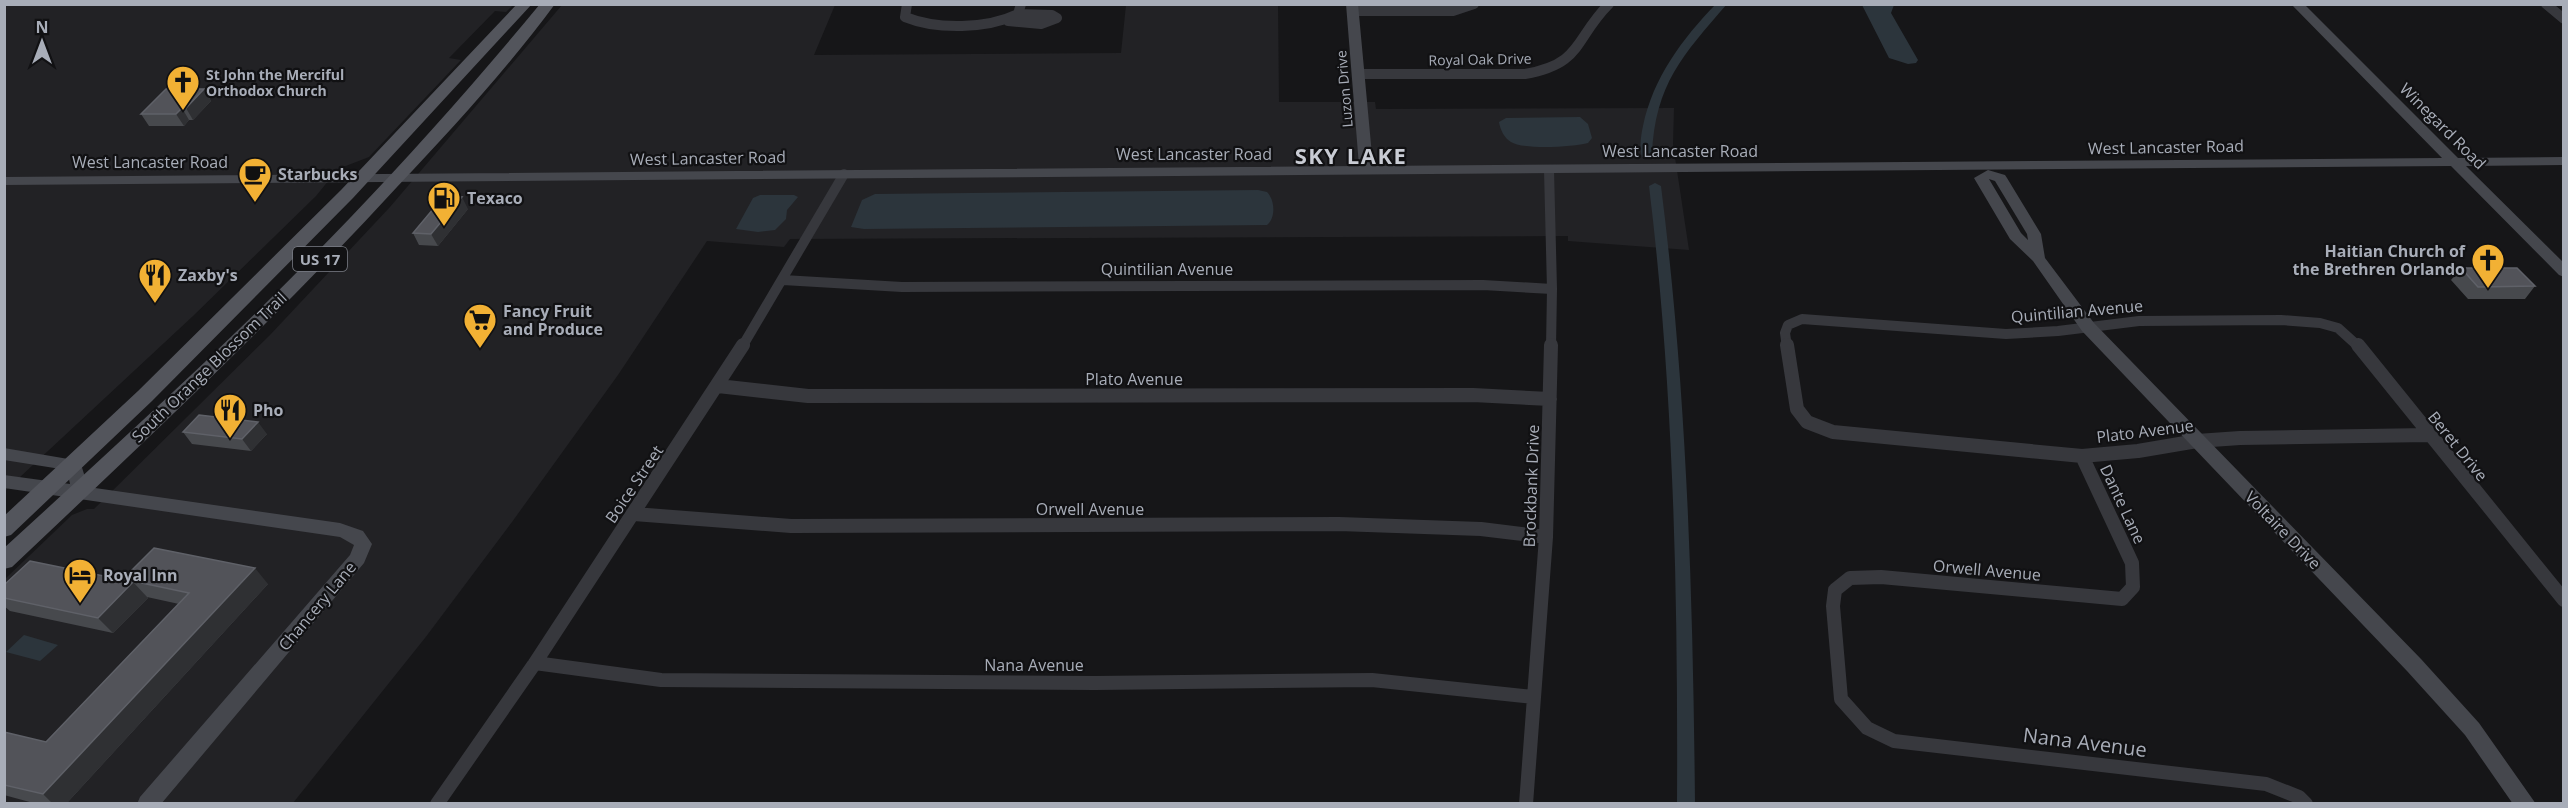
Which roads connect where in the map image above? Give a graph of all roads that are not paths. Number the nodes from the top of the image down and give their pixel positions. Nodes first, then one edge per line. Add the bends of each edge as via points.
1 (525, 4) edge
2 (548, 4) edge
3 (907, 4) edge
4 (1474, 4) edge
5 (1609, 4) edge
6 (2297, 4) edge
7 (2546, 4) edge
8 (1353, 8) edge
9 (1019, 9) edge
10 (2564, 19) edge
11 (1008, 21) junction
12 (1358, 74) junction
13 (2564, 161) edge
14 (2454, 162) junction
15 (1366, 170) junction
16 (1549, 170) junction
17 (1986, 171) junction
18 (844, 174) junction
19 (362, 179) junction
20 (395, 179) junction
21 (4, 181) edge
22 (2564, 272) edge
23 (783, 280) junction
24 (1552, 289) junction
25 (1802, 319) joint
26 (2320, 323) joint
27 (2088, 327) junction
28 (718, 386) junction
29 (1550, 399) junction
30 (2428, 435) junction
31 (2197, 441) junction
32 (4, 454) edge
33 (2082, 456) junction
34 (74, 465) junction
35 (4, 481) edge
36 (50, 487) junction
37 (80, 490) junction
38 (633, 514) junction
39 (4, 529) edge
40 (1546, 537) junction
41 (4, 561) edge
42 (2122, 599) joint
43 (2564, 600) edge
44 (535, 663) junction
45 (1533, 697) junction
46 (1867, 728) joint
47 (2303, 800) edge
48 (147, 804) edge
49 (437, 804) edge
50 (1526, 804) edge
51 (2526, 804) edge

1 - 19 main road, South Orange Blossom Trail / US 17
2 - 20 main road, South Orange Blossom Trail / US 17
3 - 11 street via 905,17 921,23
4 - 8 street via 1453,11
5 - 12 street, Royal Oak Drive via 1569,57 1541,71
6 - 14 street, Winegard Road
7 - 10 street
8 - 12 street, Luzon Drive
9 - 11 street
9 - 11 street via 1057,18 1047,23
12 - 15 street, Luzon Drive
13 - 14 street, West Lancaster Road
14 - 17 street, West Lancaster Road
14 - 22 street, Winegard Road
15 - 16 street, West Lancaster Road
15 - 18 street, West Lancaster Road
16 - 17 street, West Lancaster Road
16 - 24 street, Brockbank Drive
17 - 27 street, Voltaire Drive via 1981,178 2015,236 2038,258
18 - 20 street, West Lancaster Road
18 - 23 street, Boice Street
19 - 20 street, West Lancaster Road
19 - 21 street, West Lancaster Road
19 - 34 main road, South Orange Blossom Trail / US 17
20 - 37 main road, South Orange Blossom Trail / US 17 via 262,317
23 - 24 street, Quintilian Avenue via 902,287 1484,285
23 - 28 street, Boice Street
24 - 29 street, Brockbank Drive
25 - 27 street, Quintilian Avenue via 2006,334
25 - 33 street, Plato Avenue via 1788,325 1785,333 1797,409 1807,422 1833,432
26 - 27 street, Quintilian Avenue via 2139,321
26 - 30 street, Beret Drive via 2338,328 2356,343
27 - 31 street, Voltaire Drive
28 - 29 street, Plato Avenue via 808,396 1473,395
28 - 38 street, Boice Street
29 - 40 street, Brockbank Drive
30 - 31 street, Plato Avenue
30 - 43 street, Beret Drive
31 - 33 street, Plato Avenue via 2138,452
31 - 51 street, Voltaire Drive via 2472,729
32 - 34 street
33 - 42 street, Dante Lane via 2132,563 2133,587
34 - 36 main road, South Orange Blossom Trail / US 17
34 - 37 street
35 - 36 street
36 - 37 street
36 - 39 main road, South Orange Blossom Trail / US 17
37 - 41 main road, South Orange Blossom Trail / US 17
37 - 48 street, Chancery Lane via 340,530 360,537 363,544 358,558
38 - 40 street, Orwell Avenue via 791,526 1339,524 1481,529
38 - 44 street, Boice Street
40 - 45 street, Brockbank Drive
42 - 46 street, Orwell Avenue via 1881,577 1850,578 1835,590 1833,606 1841,699
44 - 45 street, Nana Avenue via 662,680 1372,680
44 - 49 street, Boice Street
45 - 50 street, Brockbank Drive
46 - 47 street, Nana Avenue via 1894,741 2266,784

